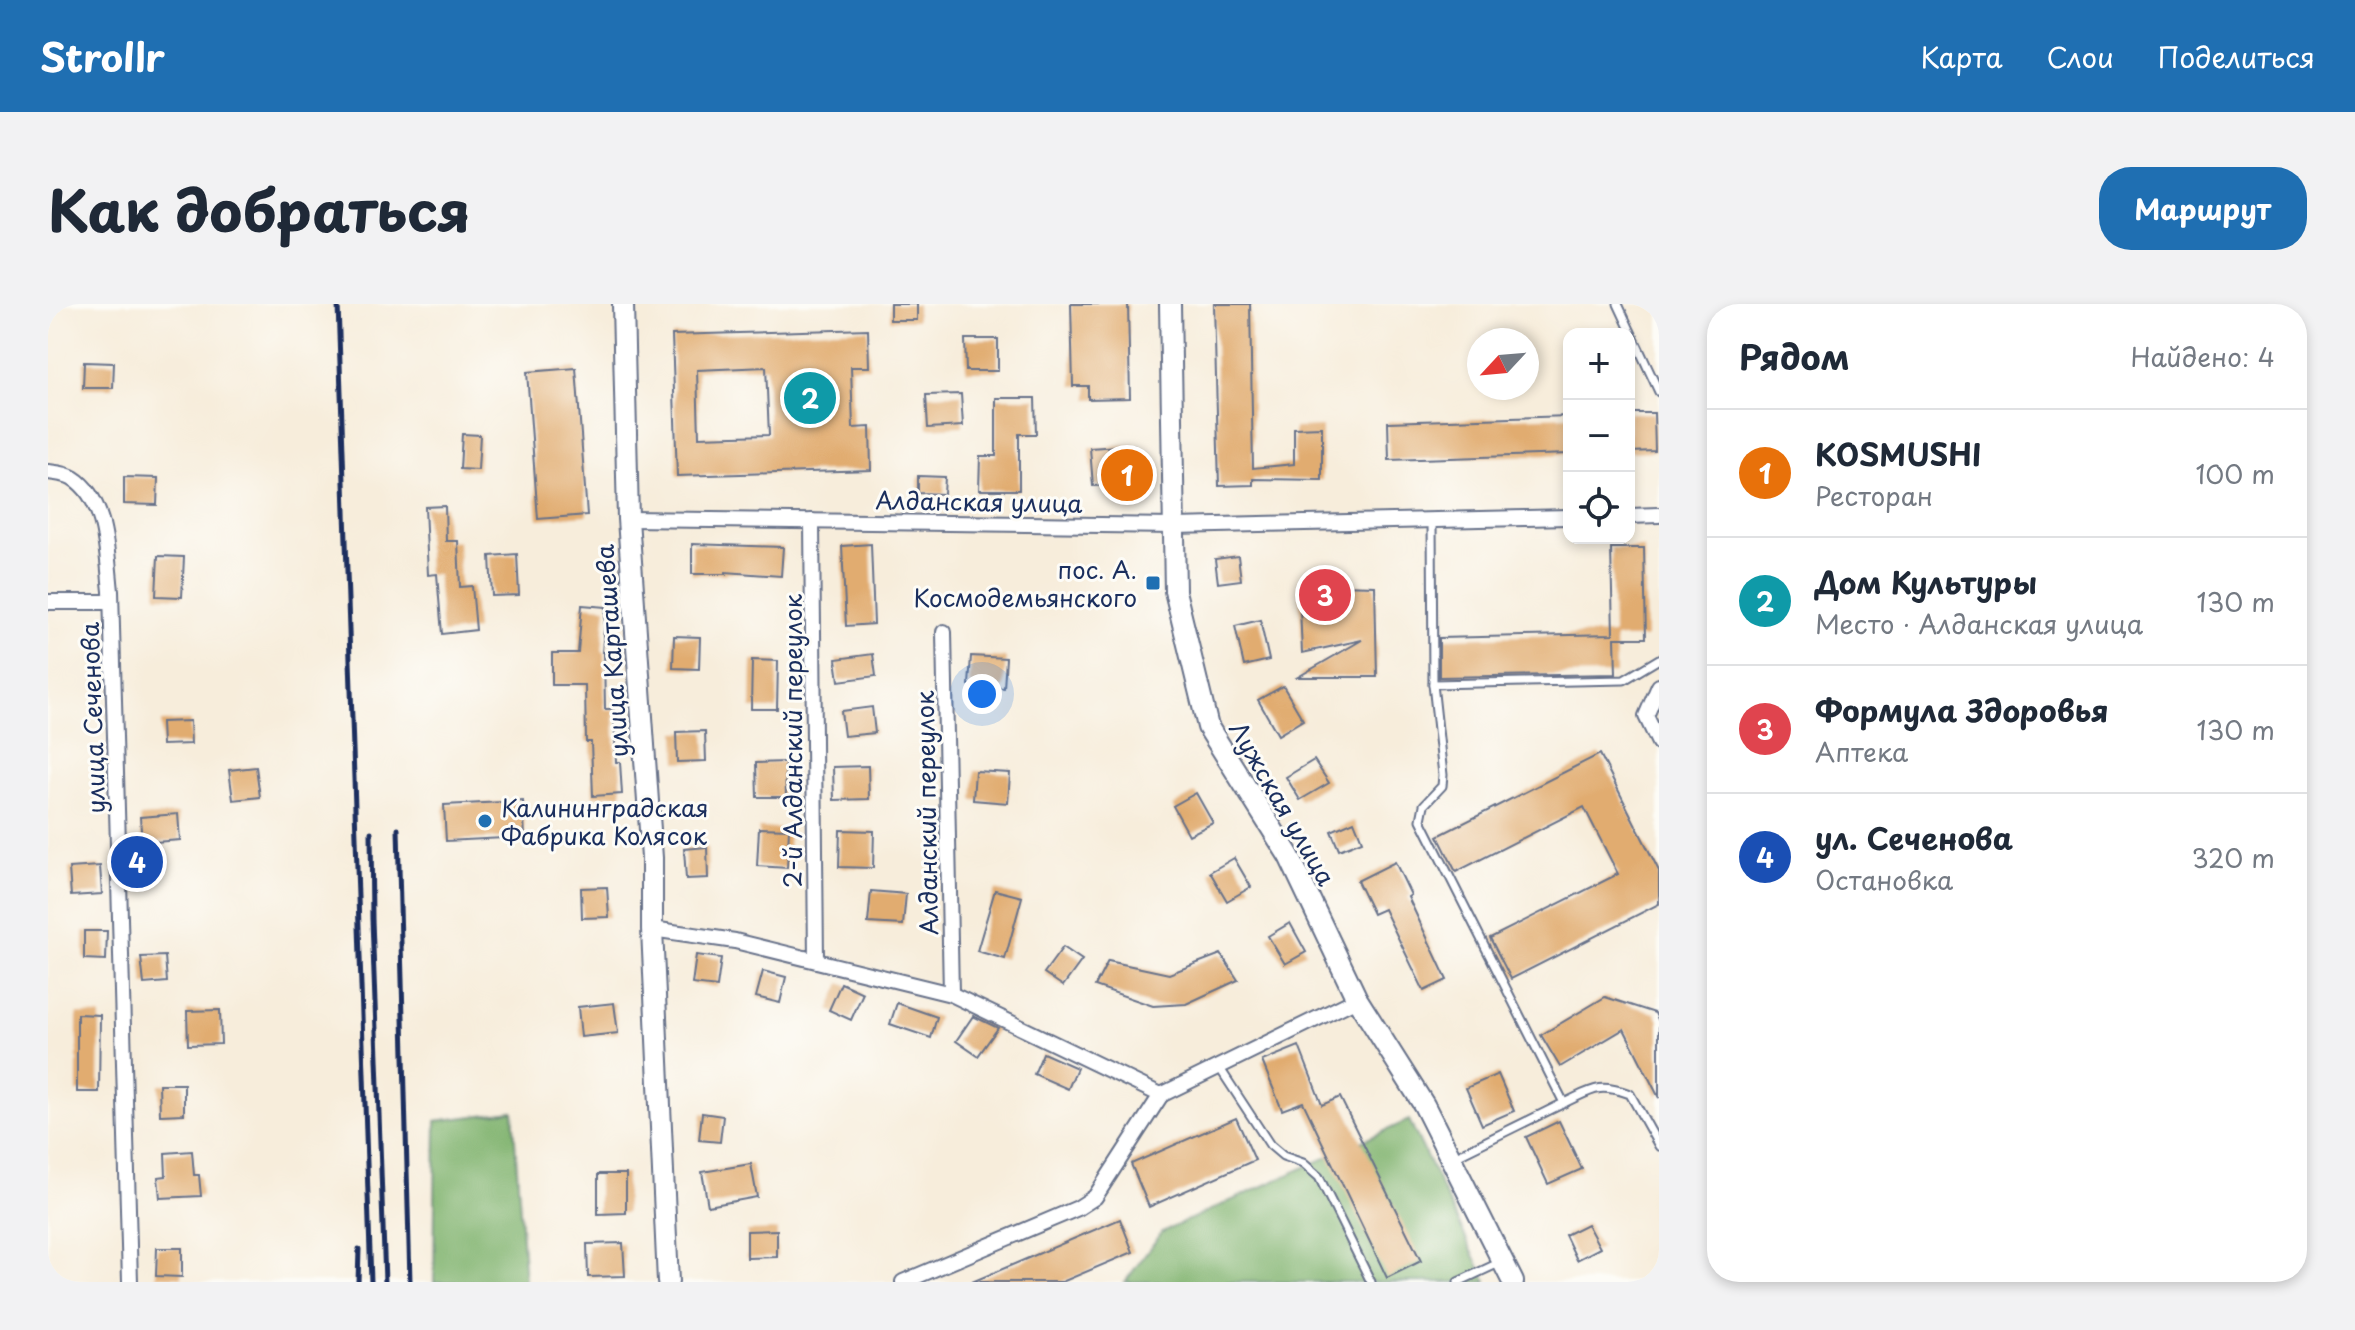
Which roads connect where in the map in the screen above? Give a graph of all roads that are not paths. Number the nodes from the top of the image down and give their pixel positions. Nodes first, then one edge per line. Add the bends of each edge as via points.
1 (623, 304) edge
2 (1170, 304) edge
3 (1618, 304) edge
4 (1659, 392) edge
5 (48, 472) edge
6 (1659, 515) edge
7 (1635, 516) edge
8 (1563, 517) edge
9 (628, 519) junction
10 (1432, 520) junction
11 (812, 521) junction
12 (1175, 526) junction
13 (48, 602) edge
14 (111, 602) junction
15 (944, 632) dead end
16 (1659, 659) edge
17 (1433, 684) junction
18 (1659, 686) edge
19 (1659, 743) edge
20 (652, 929) junction
21 (816, 960) junction
22 (951, 994) junction
23 (1357, 999) junction
24 (1219, 1066) junction
25 (1161, 1095) junction
26 (1564, 1103) junction
27 (1659, 1146) edge
28 (1451, 1159) junction
29 (1503, 1261) junction
30 (130, 1282) edge
31 (668, 1282) edge
32 (903, 1282) edge
33 (1371, 1282) edge
34 (1458, 1282) edge
35 (1513, 1282) edge

1 - 9 street, улица Карташева
2 - 12 street, Лужская улица
3 - 4 lane
5 - 14 street, улица Сеченова via 72,476 90,494 105,534
6 - 7 street
8 - 10 street, Алданская улица
9 - 11 street, Алданская улица
9 - 20 street, улица Карташева via 652,858
10 - 12 street, Алданская улица
10 - 17 lane
11 - 12 street, Алданская улица
11 - 21 street, 2-й Алданский переулок
12 - 23 street, Лужская улица via 1175,591 1208,727 1289,856
13 - 14 street
14 - 30 street, улица Сеченова
15 - 22 street, Алданский переулок
16 - 17 lane via 1624,680
17 - 26 lane via 1443,775 1421,820
18 - 19 street via 1646,716
20 - 21 street
20 - 31 street, улица Карташева
21 - 22 street
22 - 25 street
23 - 24 street
23 - 28 street, Лужская улица via 1424,1105
24 - 25 street
24 - 33 lane via 1270,1145 1319,1177
25 - 32 street via 1095,1197
26 - 27 lane via 1593,1089 1630,1094
26 - 28 lane
28 - 29 street, Лужская улица
29 - 34 lane
29 - 35 street, Лужская улица

